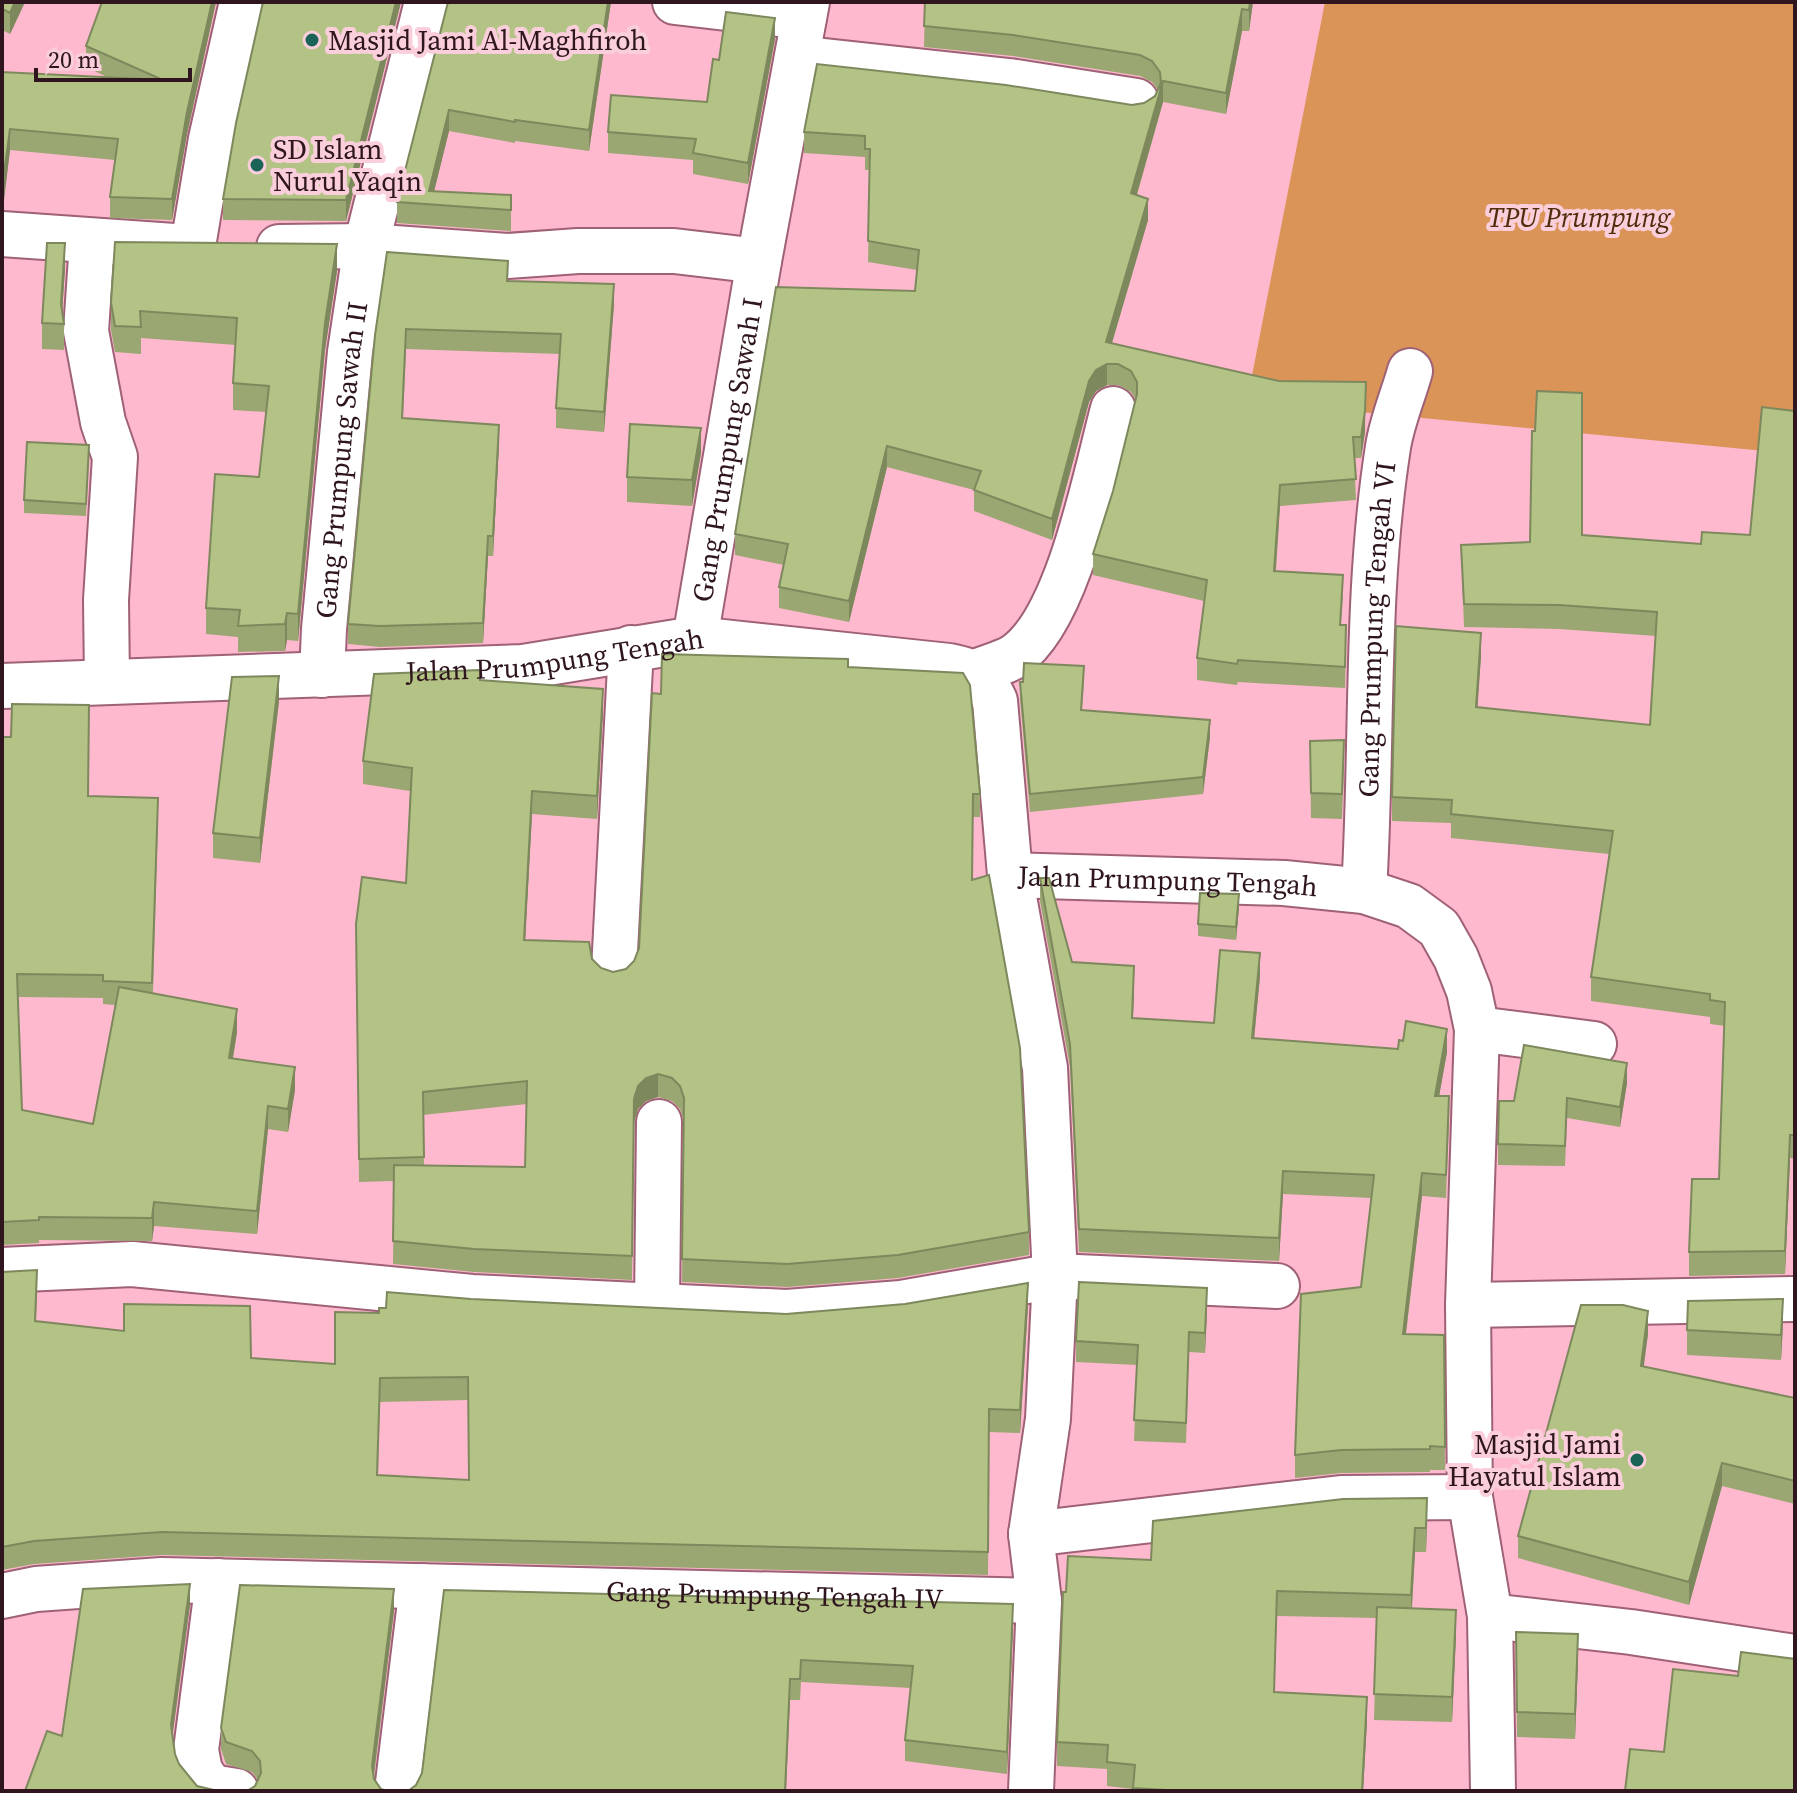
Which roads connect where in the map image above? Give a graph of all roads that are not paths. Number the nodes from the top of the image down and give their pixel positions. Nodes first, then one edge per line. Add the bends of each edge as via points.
1 (242, 2) edge
2 (427, 2) edge
3 (675, 2) edge
4 (803, 26) edge
5 (1136, 101) edge
6 (2, 234) edge
7 (92, 242) junction
8 (366, 246) junction
9 (224, 247) junction
10 (759, 261) junction
11 (1410, 371) dead end
12 (1113, 409) dead end
13 (695, 639) junction
14 (631, 648) junction
15 (975, 672) junction
16 (322, 675) junction
17 (107, 682) junction
18 (2, 686) edge
19 (1010, 875) junction
20 (1364, 891) junction
21 (614, 970) edge
22 (1477, 1029) junction
23 (1594, 1044) dead end
24 (659, 1122) dead end
25 (2, 1270) edge
26 (1055, 1276) junction
27 (1277, 1286) dead end
28 (1794, 1290) edge
29 (1468, 1305) junction
30 (657, 1306) junction
31 (1470, 1497) junction
32 (1031, 1534) junction
33 (218, 1581) junction
34 (422, 1586) junction
35 (2, 1596) edge
36 (1039, 1601) junction
37 (1490, 1616) junction
38 (1795, 1657) edge
39 (236, 1791) edge
40 (397, 1791) edge
41 (1031, 1791) edge
42 (1493, 1791) edge

1 - 9 street via 211,139
2 - 8 street, Gang Prumpung Sawah II
3 - 4 street
4 - 5 street via 1009,81
4 - 10 street, Gang Prumpung Sawah I
6 - 7 street
7 - 9 street
7 - 17 street via 86,331 115,457
8 - 9 street
8 - 10 street via 507,256 674,251
8 - 16 street, Gang Prumpung Sawah II via 350,352
10 - 13 street, Gang Prumpung Sawah I
11 - 20 street, Gang Prumpung Tengah VI via 1388,444 1372,596
12 - 15 street via 1073,558 1048,619 1015,656
13 - 14 street, Jalan Prumpung Tengah
13 - 15 street, Jalan Prumpung Tengah
14 - 16 street, Jalan Prumpung Tengah via 523,667
14 - 21 street
15 - 19 street, Jalan Prumpung Tengah via 995,701
16 - 17 street, Jalan Prumpung Tengah
17 - 18 street, Jalan Prumpung Tengah
19 - 20 street, Jalan Prumpung Tengah via 1284,883
19 - 26 street via 1045,1068
20 - 22 street, Jalan Prumpung Tengah via 1409,906 1439,928 1465,980
22 - 23 street
22 - 29 street, Jalan Prumpung Tengah
24 - 30 street
25 - 30 street via 132,1264 472,1297
26 - 27 street
26 - 30 street via 901,1303 801,1311
26 - 32 street via 1048,1419
28 - 29 street
29 - 31 street, Jalan Prumpung Tengah
31 - 32 street via 1341,1498
31 - 37 street, Jalan Prumpung Tengah
32 - 36 street
33 - 34 street, Gang Prumpung Tengah IV
33 - 35 street, Gang Prumpung Tengah IV via 162,1580
33 - 39 street via 196,1750 200,1771 211,1787
34 - 36 street, Gang Prumpung Tengah IV
34 - 40 street
36 - 41 street
37 - 38 street
37 - 42 street, Jalan Prumpung Tengah

